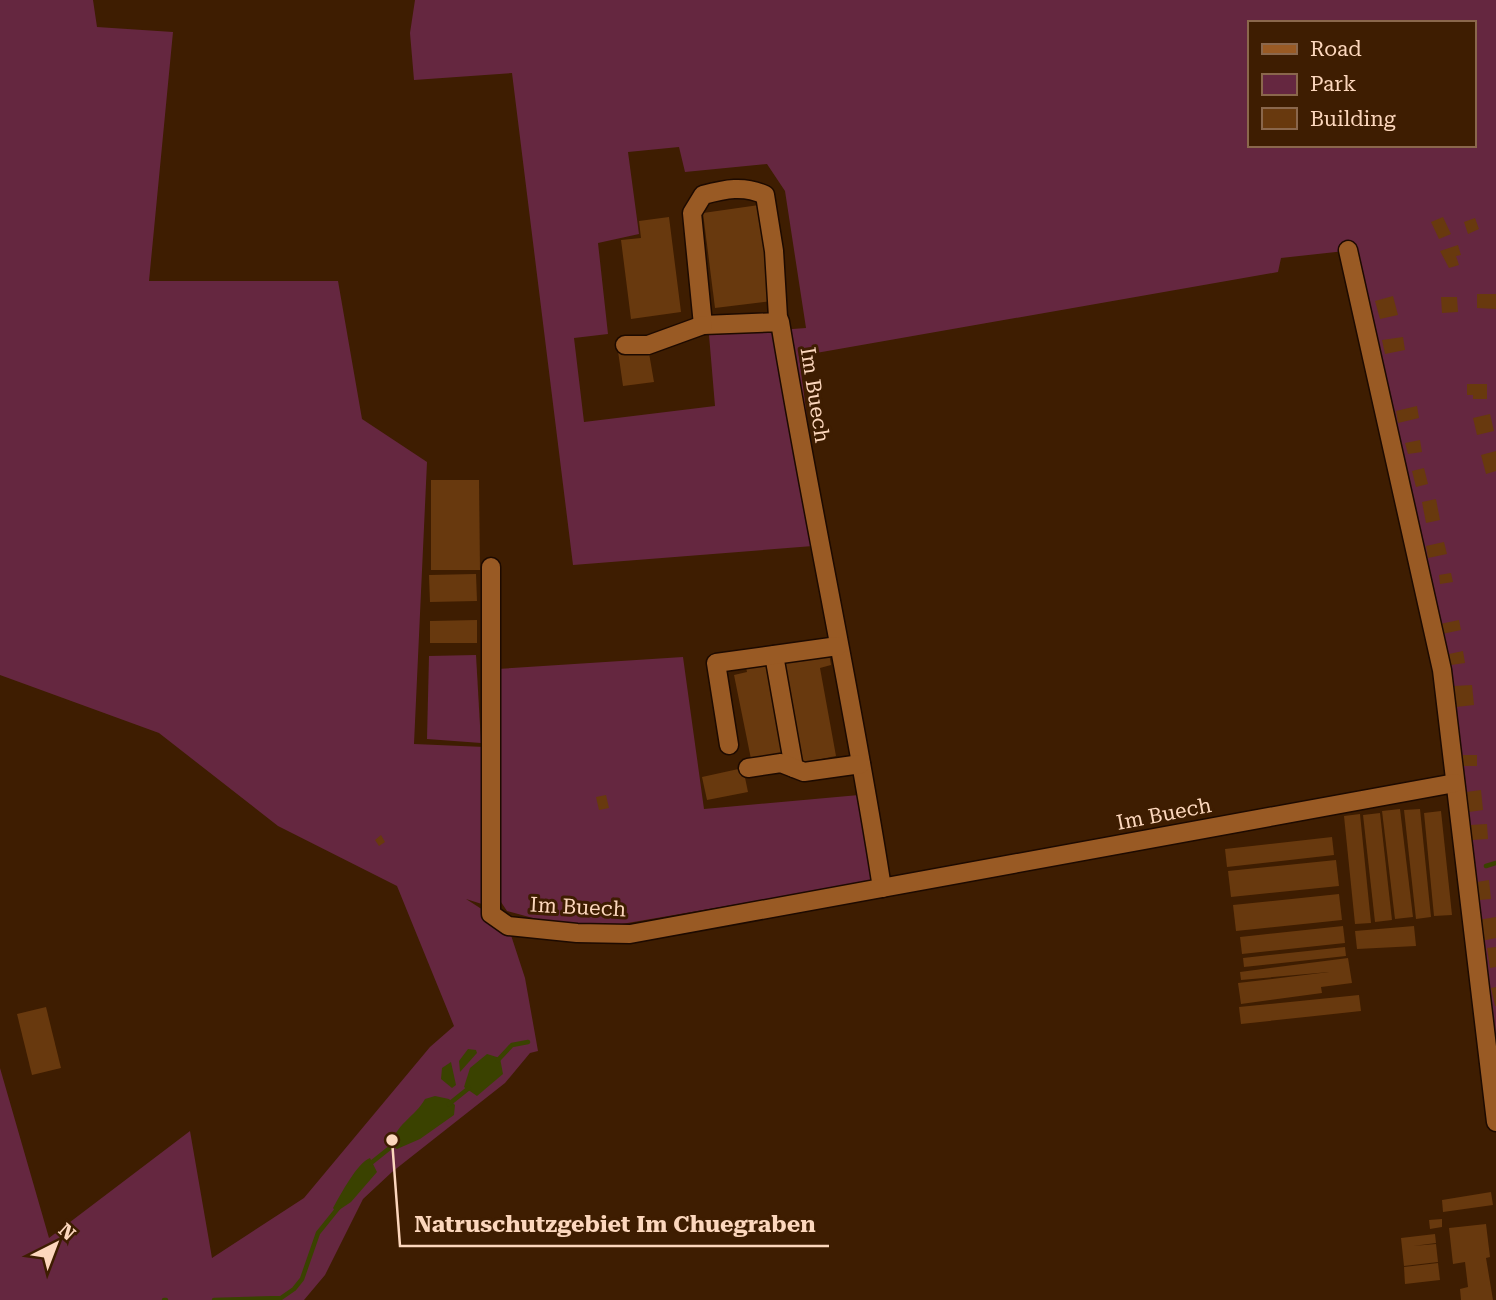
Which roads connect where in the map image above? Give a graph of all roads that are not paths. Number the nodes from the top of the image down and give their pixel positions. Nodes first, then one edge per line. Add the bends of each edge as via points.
1 (1348, 250) dead end
2 (780, 322) junction
3 (703, 325) junction
4 (625, 345) dead end
5 (491, 567) dead end
6 (838, 646) junction
7 (774, 654) junction
8 (729, 745) dead end
9 (861, 764) junction
10 (748, 768) dead end
11 (794, 768) junction
12 (1455, 783) junction
13 (882, 888) junction
14 (1496, 1122) edge

1 - 12 lane via 1442,670
2 - 3 lane, Im Buech
2 - 3 lane, Im Buech via 765,195 752,188 729,188 703,195 692,213
2 - 6 lane, Im Buech
3 - 4 lane via 648,345
5 - 13 lane, Im Buech via 491,914 508,926 630,934
6 - 7 lane
6 - 9 lane, Im Buech
7 - 8 lane via 716,663
7 - 11 lane
9 - 11 lane via 804,772
9 - 13 lane, Im Buech
10 - 11 lane via 781,763
12 - 13 lane, Im Buech
12 - 14 lane

